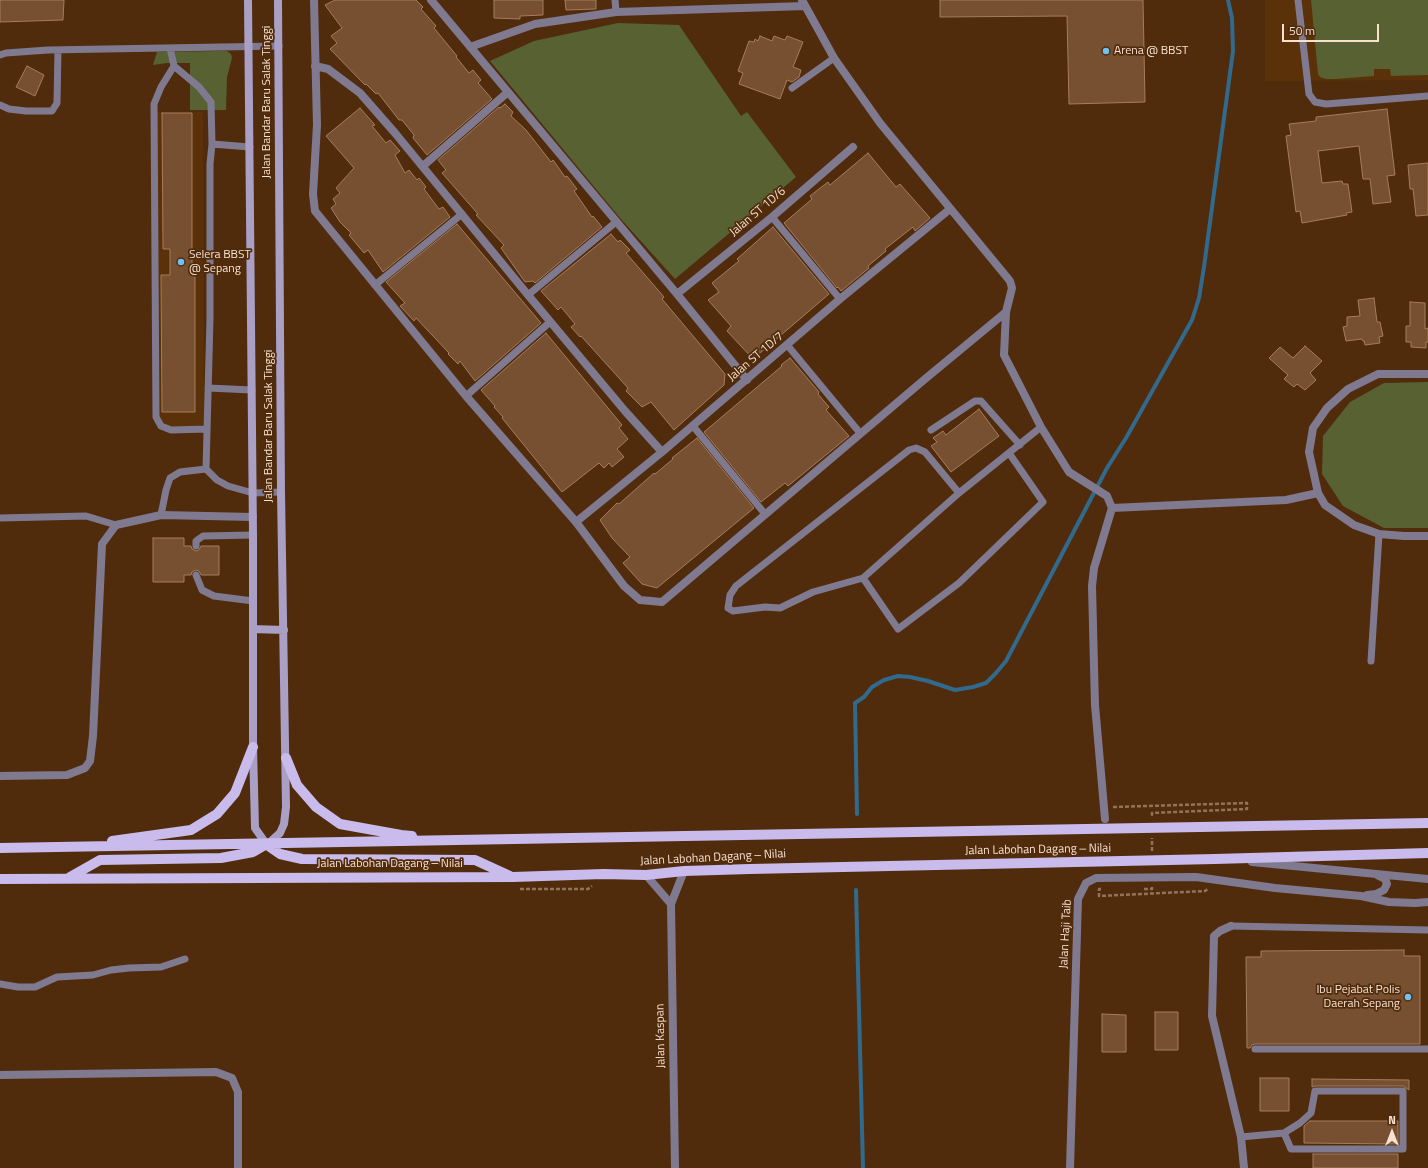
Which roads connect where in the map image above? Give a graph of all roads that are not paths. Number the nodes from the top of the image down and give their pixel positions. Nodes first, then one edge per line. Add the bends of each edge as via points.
1 (248, 0) edge
2 (278, 0) edge
3 (314, 0) edge
4 (431, 0) edge
5 (615, 0) edge
6 (1298, 0) edge
7 (804, 3) edge
8 (616, 12) junction
9 (248, 46) junction
10 (279, 46) junction
11 (470, 47) junction
12 (170, 48) junction
13 (58, 50) junction
14 (0, 55) edge
15 (834, 58) junction
16 (174, 66) junction
17 (315, 66) junction
18 (792, 88) dead end
19 (508, 92) junction
20 (1428, 96) edge
21 (0, 106) edge
22 (212, 144) junction
23 (853, 147) dead end
24 (250, 148) junction
25 (423, 166) junction
26 (950, 209) junction
27 (462, 214) junction
28 (772, 216) junction
29 (616, 222) junction
30 (376, 285) junction
31 (676, 294) junction
32 (528, 295) junction
33 (840, 300) junction
34 (1006, 312) junction
35 (550, 322) junction
36 (788, 346) junction
37 (1428, 374) edge
38 (747, 380) junction
39 (208, 388) junction
40 (252, 390) junction
41 (466, 396) junction
42 (693, 426) junction
43 (1041, 427) junction
44 (207, 429) junction
45 (931, 430) dead end
46 (860, 433) junction
47 (1020, 445) junction
48 (662, 452) junction
49 (1009, 453) junction
50 (206, 469) junction
51 (281, 492) junction
52 (253, 493) junction
53 (959, 493) junction
54 (1318, 493) junction
55 (1112, 508) junction
56 (765, 514) junction
57 (161, 515) junction
58 (253, 517) junction
59 (0, 518) edge
60 (576, 522) junction
61 (116, 525) junction
62 (1379, 534) junction
63 (254, 535) junction
64 (1428, 536) edge
65 (196, 546) dead end
66 (196, 575) dead end
67 (863, 578) junction
68 (253, 602) junction
69 (253, 629) junction
70 (284, 630) junction
71 (1371, 661) dead end
72 (253, 747) junction
73 (286, 758) junction
74 (0, 776) edge
75 (1105, 819) dead end
76 (1428, 823) edge
77 (476, 840) junction
78 (267, 844) junction
79 (79, 846) junction
80 (0, 848) edge
81 (1428, 853) edge
82 (1215, 859) junction
83 (684, 871) junction
84 (1357, 872) junction
85 (646, 875) junction
86 (513, 877) junction
87 (69, 878) junction
88 (0, 879) edge
89 (1428, 879) edge
90 (1361, 896) junction
91 (1428, 902) edge
92 (671, 904) junction
93 (1231, 926) joint
94 (1428, 930) edge
95 (184, 959) dead end
96 (0, 984) edge
97 (1255, 1049) dead end
98 (1428, 1049) edge
99 (0, 1075) edge
100 (1284, 1133) junction
101 (1241, 1137) junction
102 (238, 1168) edge
103 (675, 1168) edge
104 (1070, 1168) edge
105 (1244, 1168) edge

1 - 9 main road
2 - 10 main road, Jalan Bandar Baru Salak Tinggi
3 - 17 street
4 - 11 street
5 - 8 lane
6 - 20 lane via 1309,94 1315,102 1326,104
7 - 8 street
7 - 15 street
8 - 11 street via 535,24
9 - 10 lane
9 - 12 lane
9 - 24 main road
10 - 51 main road, Jalan Bandar Baru Salak Tinggi
11 - 19 street
12 - 13 lane
12 - 16 lane
13 - 14 lane via 6,52
13 - 21 lane via 57,103 52,111 26,111
15 - 18 lane
15 - 26 street via 880,124
16 - 22 lane via 211,102
16 - 44 lane via 154,104 156,417 161,426 171,430
17 - 25 street via 328,69 360,93
17 - 30 street via 315,211
19 - 25 street
19 - 29 street
22 - 24 lane
22 - 39 lane
23 - 28 street, Jalan ST 1D/6
24 - 40 main road
25 - 27 street
26 - 33 street, Jalan ST 1D/7
26 - 34 street via 1010,282 1012,288
27 - 30 lane
27 - 32 street
28 - 31 street, Jalan ST 1D/6
28 - 33 lane
29 - 31 street
29 - 32 lane
30 - 41 street
31 - 38 street
32 - 35 street
33 - 36 street, Jalan ST 1D/7
34 - 43 street via 1004,354
34 - 46 street
35 - 41 lane
35 - 48 street
36 - 38 street, Jalan ST 1D/7
36 - 46 lane
37 - 54 street via 1378,374 1348,389 1327,408 1313,428 1309,452
38 - 42 street, Jalan ST 1D/7
39 - 40 lane
39 - 44 lane
40 - 52 main road
41 - 60 street
42 - 48 street, Jalan ST 1D/7
42 - 56 lane
43 - 47 lane
43 - 55 street via 1069,472 1107,496
44 - 50 lane
45 - 47 lane via 975,401 981,402
46 - 56 street
47 - 49 lane
48 - 60 street, Jalan ST 1D/7
49 - 53 lane
49 - 67 lane via 1043,502 959,583 898,629
50 - 52 lane via 228,486
50 - 57 lane via 180,472 170,478
51 - 52 lane
51 - 70 main road, Jalan Bandar Baru Salak Tinggi
52 - 58 main road
53 - 67 lane
53 - 67 lane via 925,452 916,448 909,450 736,586 730,595 728,608 733,611 780,608 813,592
54 - 55 street via 1286,500
54 - 62 street via 1326,505 1354,525
55 - 75 street via 1094,568 1092,586 1096,705
56 - 60 street via 662,602 640,600 624,586
57 - 58 street
57 - 61 street
58 - 63 main road
59 - 61 lane via 86,516
61 - 74 street via 102,544 90,761 85,768 67,775
62 - 64 street
62 - 71 lane
63 - 65 lane via 203,536 196,541
63 - 68 main road
66 - 68 lane via 202,590 214,596
68 - 69 main road
69 - 70 main road
69 - 72 main road
70 - 73 main road, Jalan Bandar Baru Salak Tinggi
72 - 78 main road via 255,828
72 - 79 main road via 235,793 217,814 190,830
73 - 77 main road via 297,785 316,807 340,824 401,835
73 - 78 main road, Jalan Bandar Baru Salak Tinggi via 284,824 280,833
76 - 77 main road, Jalan Labohan Dagang ‒ Nilai
77 - 78 main road, Jalan Labohan Dagang ‒ Nilai
78 - 79 main road, Jalan Labohan Dagang ‒ Nilai
78 - 86 main road via 280,854 302,859 476,860
78 - 87 main road via 254,852 221,858 100,860
79 - 80 main road, Jalan Labohan Dagang ‒ Nilai
81 - 82 main road, Jalan Labohan Dagang ‒ Nilai
82 - 83 main road, Jalan Labohan Dagang ‒ Nilai
82 - 84 street
83 - 85 main road, Jalan Labohan Dagang ‒ Nilai
83 - 92 street
84 - 89 street
84 - 90 street via 1378,875 1385,879 1387,884 1384,890 1376,894
85 - 86 main road, Jalan Labohan Dagang ‒ Nilai
85 - 92 street
86 - 87 main road, Jalan Labohan Dagang ‒ Nilai
87 - 88 main road, Jalan Labohan Dagang ‒ Nilai
90 - 91 street via 1389,902
90 - 104 street, Jalan Haji Taib via 1196,877 1096,878 1086,883 1078,899
92 - 103 street, Jalan Kaspan
93 - 94 lane
93 - 101 street via 1214,936 1212,1016
95 - 96 lane via 161,967 111,970 93,975 57,976 34,987
97 - 98 lane
99 - 102 street via 216,1072 232,1078 238,1092
100 - 100 lane via 1311,1113 1315,1091 1403,1091 1403,1149 1291,1149
100 - 101 lane
101 - 105 street

